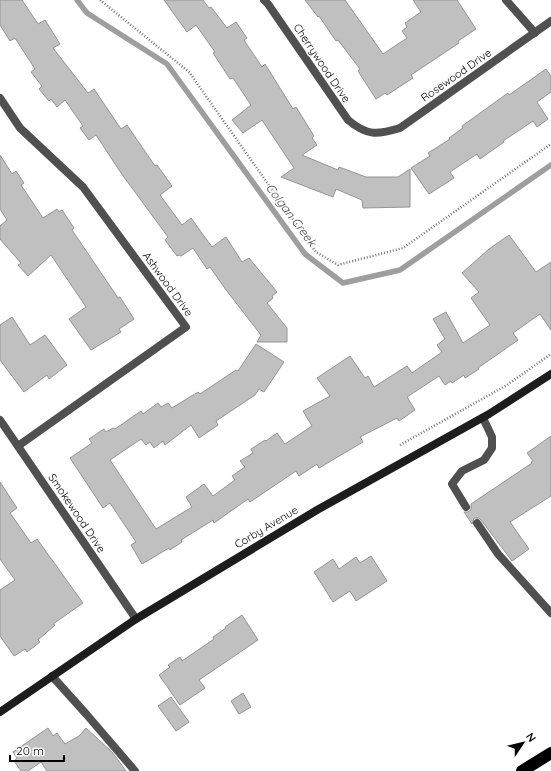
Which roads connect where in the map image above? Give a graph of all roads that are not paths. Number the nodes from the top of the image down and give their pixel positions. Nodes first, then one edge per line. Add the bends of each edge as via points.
1 (264, 0) edge
2 (506, 0) edge
3 (551, 21) edge
4 (535, 33) junction
5 (0, 98) edge
6 (368, 133) joint
7 (551, 374) edge
8 (483, 418) junction
9 (0, 420) edge
10 (18, 446) junction
11 (466, 507) dead end
12 (477, 523) dead end
13 (551, 613) edge
14 (136, 619) junction
15 (52, 676) junction
16 (0, 712) edge
17 (551, 754) edge
18 (135, 771) edge
19 (522, 771) edge

1 - 6 street, Cherrywood Drive via 348,120
2 - 4 street
3 - 4 street, Rosewood Drive
4 - 6 street, Rosewood Drive via 400,128 384,133
5 - 10 street, Ashwood Drive via 20,128 83,187 186,327
7 - 8 street, Corby Avenue
8 - 11 street via 492,437 492,448 484,460 462,471 452,484
8 - 14 street, Corby Avenue via 317,510
9 - 10 street, Smokewood Drive
10 - 14 street, Smokewood Drive
12 - 13 street via 498,554
14 - 15 street, Corby Avenue
15 - 16 street, Corby Avenue
15 - 18 street
17 - 19 highway

